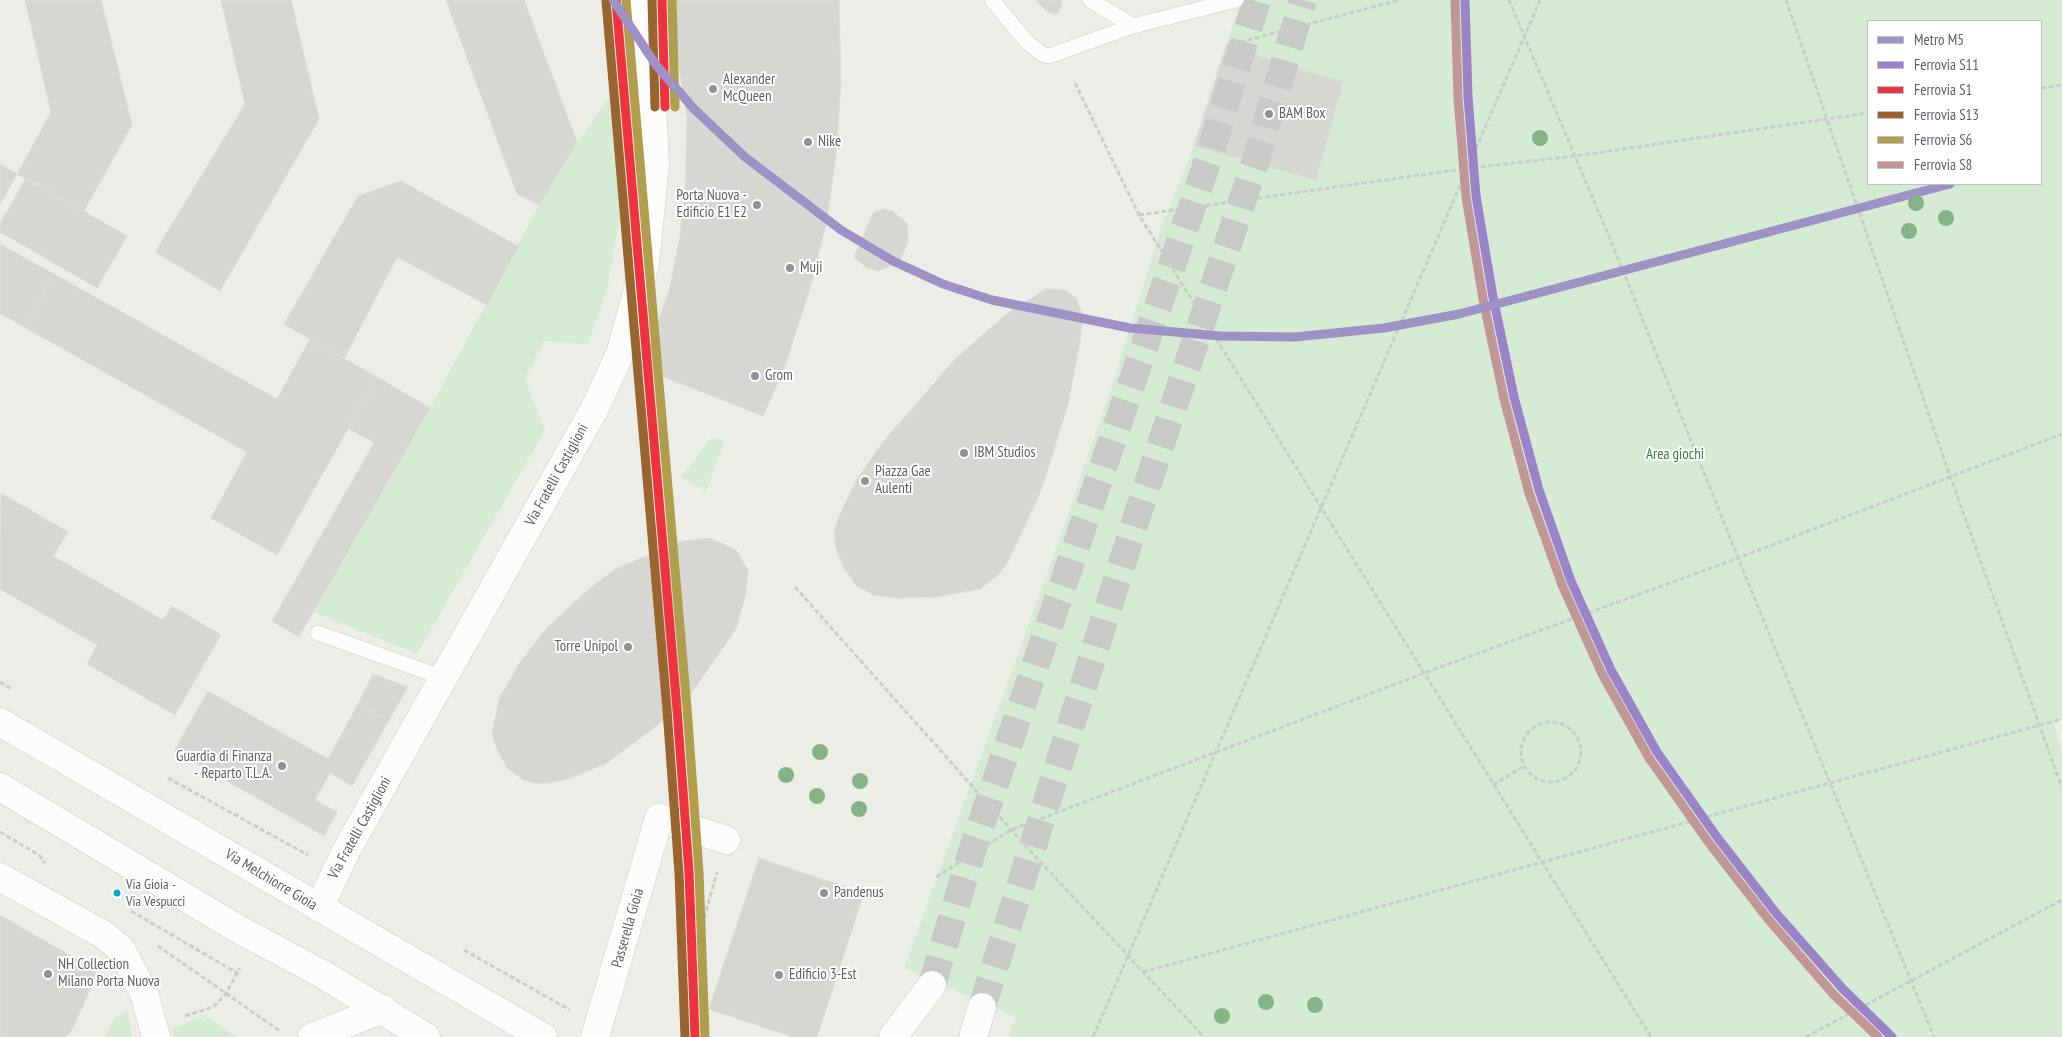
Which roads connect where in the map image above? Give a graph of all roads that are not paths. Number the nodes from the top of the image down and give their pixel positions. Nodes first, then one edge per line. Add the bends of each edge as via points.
1 (638, 0) edge
2 (992, 0) edge
3 (1090, 0) edge
4 (1236, 0) edge
5 (1133, 26) junction
6 (318, 633) dead end
7 (444, 678) junction
8 (0, 722) edge
9 (0, 787) edge
10 (726, 840) road end
11 (0, 877) edge
12 (319, 908) junction
13 (982, 1006) tunnel mouth
14 (383, 1010) junction
15 (153, 1033) edge
16 (299, 1036) edge
17 (426, 1037) edge
18 (543, 1037) edge
19 (595, 1037) edge
20 (894, 1037) edge
21 (912, 1037) edge
22 (973, 1037) edge

1 - 7 street, Via Fratelli Castiglioni via 647,39 655,165 648,249 632,318 614,368 594,408
2 - 5 lane via 1026,41 1049,56
3 - 5 lane
4 - 5 lane
6 - 7 lane
7 - 12 street, Via Fratelli Castiglioni via 346,851
8 - 12 street, Via Melchiorre Gioia
9 - 14 street via 240,930
10 - 19 street, Passerella Gioia, bridge via 659,818
11 - 15 street via 113,942 128,959 144,993
12 - 18 street, Via Melchiorre Gioia
13 - 22 street
14 - 16 street
14 - 17 street
20 - 21 street via 932,985

